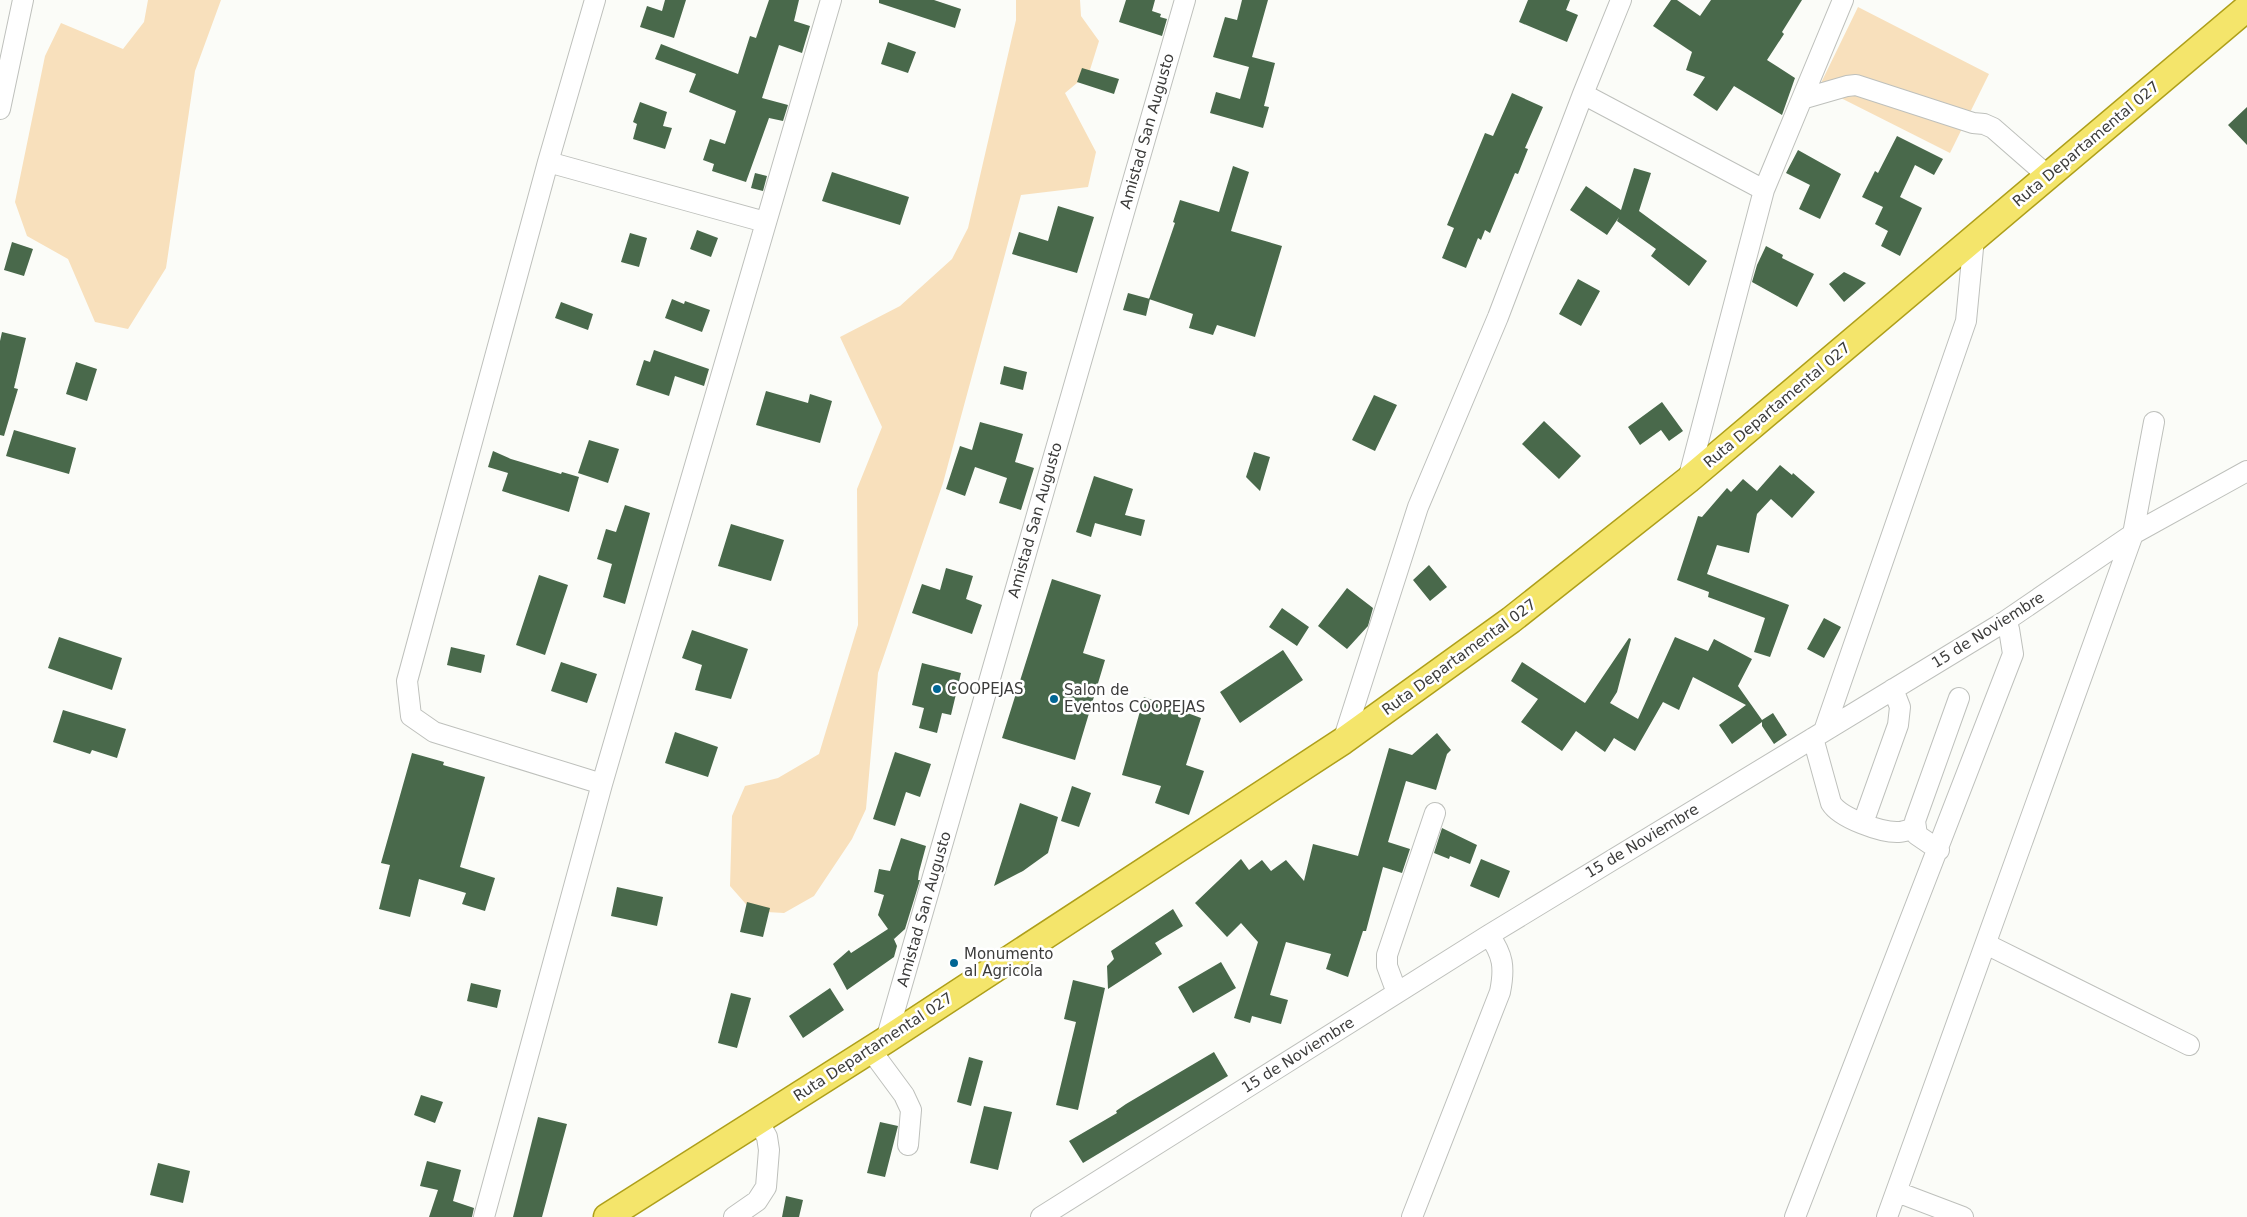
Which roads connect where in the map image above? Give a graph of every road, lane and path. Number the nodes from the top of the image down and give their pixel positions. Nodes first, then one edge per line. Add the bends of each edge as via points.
1 (23, 0) edge
2 (595, 0) edge
3 (831, 0) edge
4 (1185, 0) edge
5 (1621, 0) edge
6 (1843, 0) edge
7 (2247, 8) edge
8 (1583, 94) junction
9 (1802, 99) junction
10 (0, 109) edge
11 (548, 162) junction
12 (2048, 176) junction
13 (1764, 190) junction
14 (765, 222) junction
15 (1974, 238) junction
16 (2154, 422) dead end
17 (2247, 471) edge
18 (1688, 480) junction
19 (2133, 534) junction
20 (2004, 622) junction
21 (1894, 689) junction
22 (1959, 698) dead end
23 (1819, 735) junction
24 (1343, 741) junction
25 (602, 784) junction
26 (1435, 813) dead end
27 (1863, 823) junction
28 (1915, 828) junction
29 (1939, 850) junction
30 (1489, 934) junction
31 (1986, 944) junction
32 (1396, 993) junction
33 (878, 1045) junction
34 (2189, 1045) dead end
35 (758, 1121) junction
36 (908, 1145) dead end
37 (1896, 1192) junction
38 (616, 1214) edge
39 (743, 1215) edge
40 (484, 1217) edge
41 (1041, 1217) edge
42 (1412, 1217) edge
43 (1795, 1217) edge
44 (1887, 1217) edge
45 (1963, 1217) edge

1 - 10 street
2 - 11 street
3 - 14 street
4 - 33 street, Amistad San Augusto
5 - 8 street
6 - 9 street
7 - 12 main road, Ruta Departamental 027
8 - 13 street
8 - 24 street via 1498,317 1418,507
9 - 12 street via 1856,85 1984,124 1993,128
9 - 13 street
11 - 14 street
11 - 25 street via 407,682 411,716 434,732
12 - 15 main road, Ruta Departamental 027
13 - 18 street
14 - 25 street
15 - 18 main road, Ruta Departamental 027
15 - 23 street via 1966,321
16 - 19 street
17 - 19 street, 15 de Noviembre
18 - 24 main road, Ruta Departamental 027 via 1511,620
19 - 20 street, 15 de Noviembre
19 - 31 street
20 - 21 street, 15 de Noviembre
20 - 29 street via 2009,629 2013,654
21 - 23 street, 15 de Noviembre
21 - 27 street via 1900,707 1898,726
22 - 28 street
23 - 27 street via 1831,803 1842,814
23 - 30 street, 15 de Noviembre
24 - 33 main road, Ruta Departamental 027
25 - 40 street
26 - 32 street via 1387,955 1387,966
27 - 28 street via 1887,831
28 - 29 street via 1918,835
29 - 43 street
30 - 32 street, 15 de Noviembre
30 - 42 street via 1500,950 1504,975 1500,992
31 - 34 street
31 - 37 street
32 - 41 street, 15 de Noviembre
33 - 35 main road, Ruta Departamental 027
33 - 36 street via 911,1110
35 - 38 main road, Ruta Departamental 027
35 - 39 street via 767,1137 768,1176 761,1196
37 - 44 street
37 - 45 street

